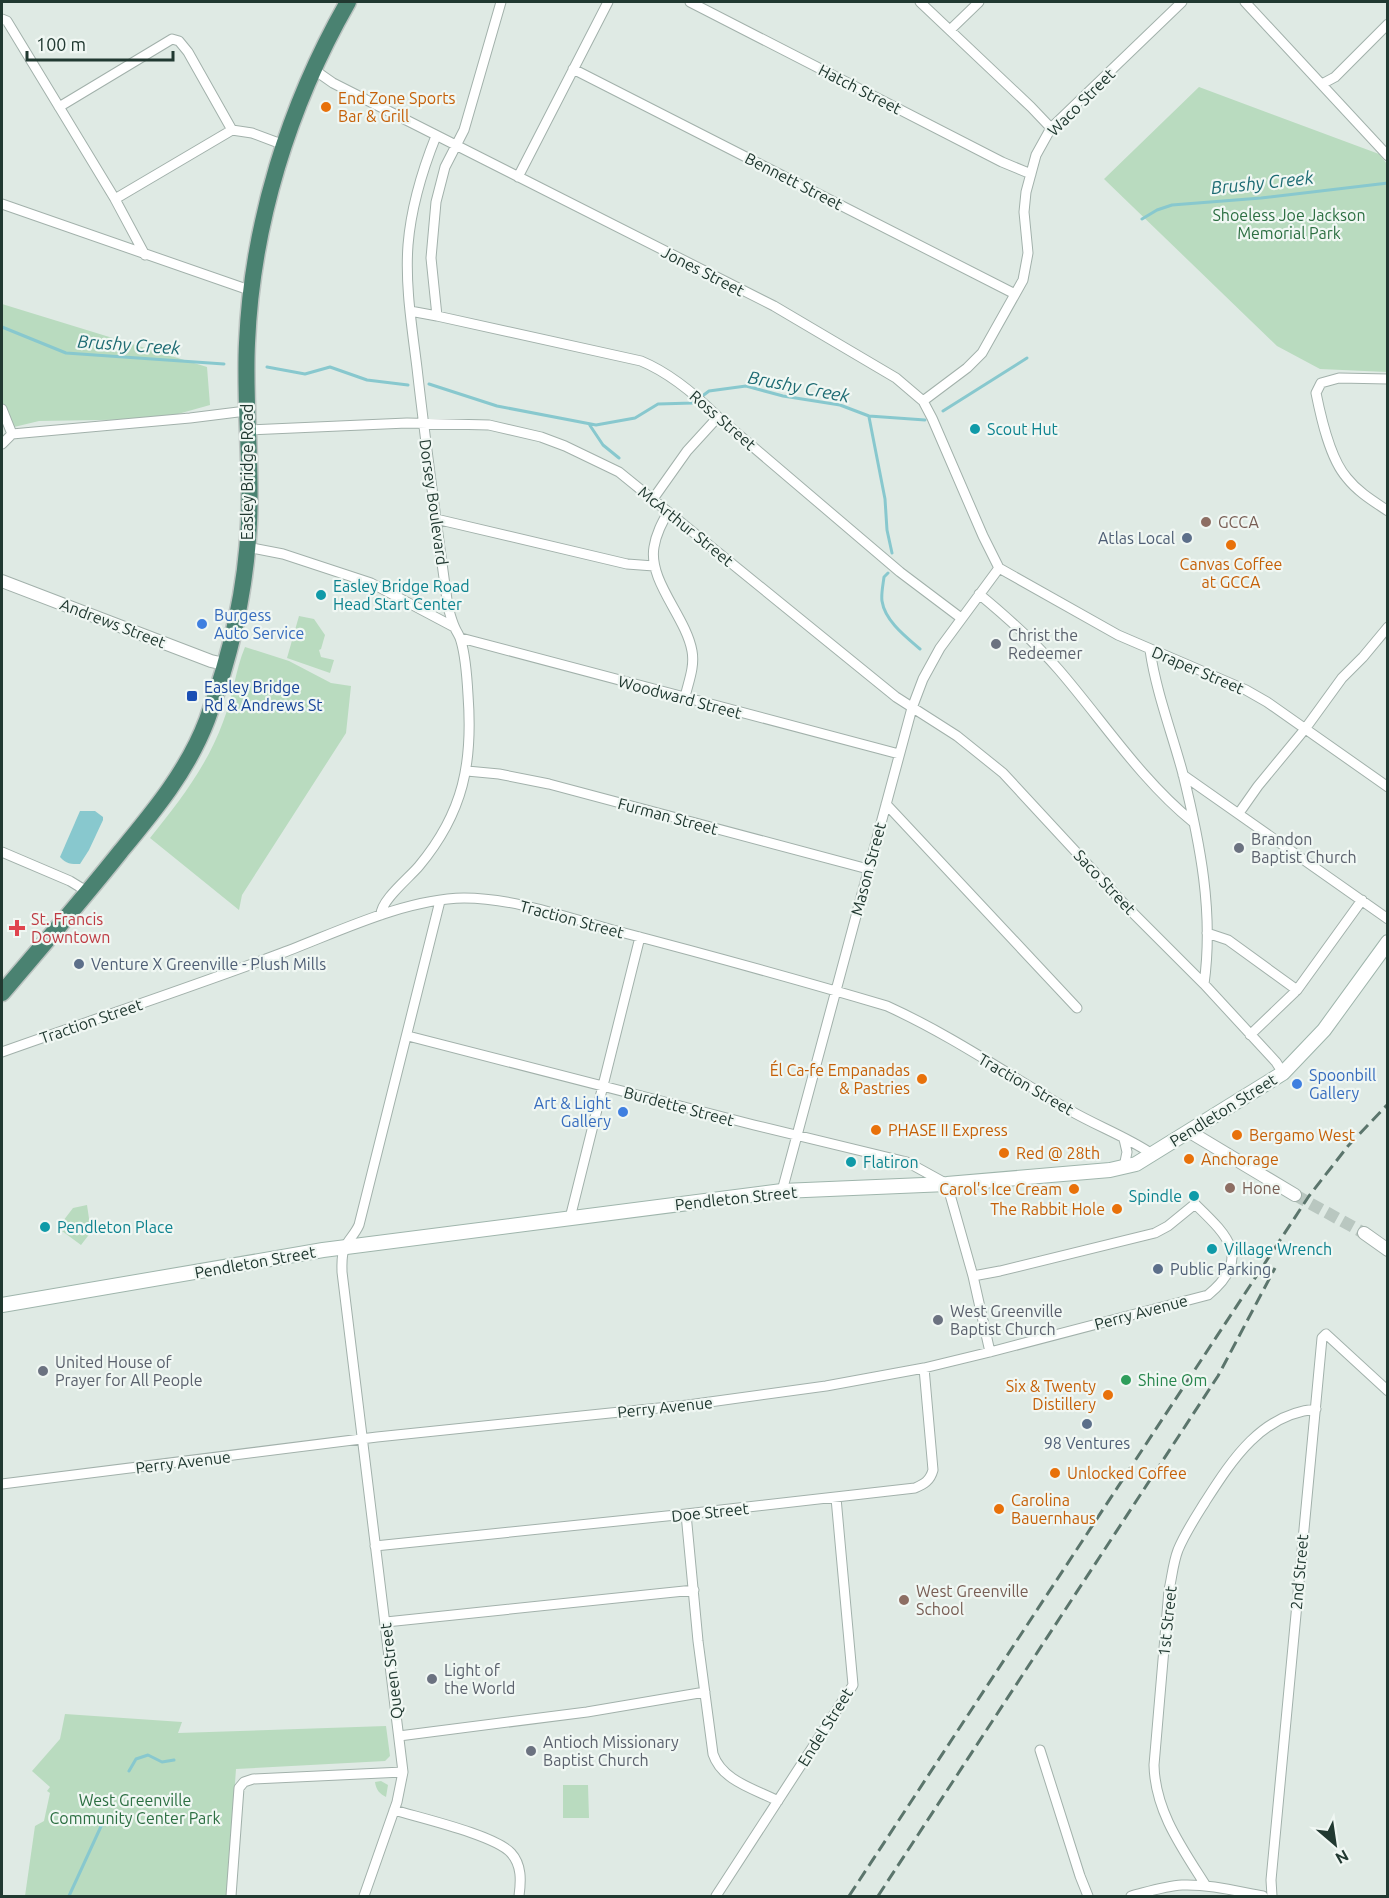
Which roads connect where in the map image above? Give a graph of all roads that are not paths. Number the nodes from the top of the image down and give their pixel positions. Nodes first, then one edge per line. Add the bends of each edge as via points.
1 (348, 2) edge
2 (501, 2) edge
3 (608, 2) edge
4 (690, 2) edge
5 (920, 2) edge
6 (979, 2) edge
7 (1182, 2) edge
8 (1245, 2) edge
9 (3, 19) edge
10 (1388, 24) edge
11 (950, 30) junction
12 (312, 69) junction
13 (573, 69) junction
14 (1322, 84) junction
15 (59, 107) junction
16 (1051, 128) junction
17 (232, 130) junction
18 (436, 136) junction
19 (284, 145) junction
20 (456, 146) junction
21 (1388, 156) edge
22 (1031, 174) junction
23 (518, 177) junction
24 (114, 199) junction
25 (2, 204) edge
26 (145, 255) junction
27 (252, 291) junction
28 (1015, 294) junction
29 (410, 311) junction
30 (437, 316) junction
31 (1388, 379) edge
32 (923, 401) junction
33 (2, 409) edge
34 (246, 411) junction
35 (718, 417) junction
36 (423, 424) junction
37 (247, 430) junction
38 (12, 434) junction
39 (2, 444) edge
40 (653, 499) junction
41 (1388, 511) edge
42 (668, 512) junction
43 (436, 519) junction
44 (247, 548) junction
45 (654, 566) junction
46 (999, 568) junction
47 (2, 581) edge
48 (979, 594) junction
49 (961, 618) junction
50 (454, 627) junction
51 (1388, 627) edge
52 (461, 638) junction
53 (1377, 641) junction
54 (1387, 647) edge
55 (1150, 650) junction
56 (224, 664) junction
57 (685, 697) junction
58 (912, 708) junction
59 (1305, 729) junction
60 (899, 754) junction
61 (467, 771) junction
62 (1183, 775) junction
63 (1388, 788) edge
64 (886, 804) junction
65 (1239, 813) junction
66 (1193, 822) junction
67 (2, 852) edge
68 (868, 869) junction
69 (88, 892) junction
70 (1362, 900) junction
71 (440, 901) junction
72 (381, 915) junction
73 (1388, 919) edge
74 (1207, 933) junction
75 (640, 937) junction
76 (1388, 942) edge
77 (1204, 984) junction
78 (1297, 990) junction
79 (836, 991) junction
80 (2, 993) edge
81 (1077, 1008) dead end
82 (1250, 1035) junction
83 (408, 1036) junction
84 (2, 1052) edge
85 (1283, 1073) junction
86 (603, 1085) junction
87 (1190, 1132) junction
88 (796, 1135) junction
89 (1124, 1139) junction
90 (1152, 1154) junction
91 (1124, 1167) junction
92 (947, 1184) junction
93 (782, 1191) junction
94 (1295, 1195) tunnel mouth
95 (570, 1218) junction
96 (1364, 1233) tunnel mouth
97 (345, 1248) junction
98 (1388, 1250) edge
99 (973, 1276) junction
100 (2, 1305) edge
101 (990, 1352) junction
102 (924, 1368) junction
103 (1388, 1391) edge
104 (1316, 1409) junction
105 (363, 1439) junction
106 (2, 1484) edge
107 (836, 1498) junction
108 (686, 1514) junction
109 (375, 1546) junction
110 (694, 1590) junction
111 (386, 1622) junction
112 (705, 1692) junction
113 (399, 1736) junction
114 (1040, 1750) dead end
115 (404, 1772) junction
116 (778, 1801) junction
117 (394, 1810) junction
118 (1206, 1886) junction
119 (231, 1896) edge
120 (364, 1896) edge
121 (519, 1896) edge
122 (716, 1896) edge
123 (1088, 1896) edge
124 (1131, 1896) edge
125 (1263, 1896) edge
126 (1272, 1896) edge

1 - 12 highway, Easley Bridge Road
2 - 20 street via 470,112
3 - 13 street
4 - 22 street, Hatch Street
5 - 11 street
6 - 11 street
7 - 16 street, Waco Street
8 - 14 street
9 - 15 street
10 - 14 street via 1335,77
11 - 16 street
12 - 18 street, Jones Street
12 - 19 highway, Easley Bridge Road
13 - 23 street
13 - 28 street, Bennett Street
14 - 21 street
15 - 17 street via 172,39 188,52
15 - 24 street
16 - 22 street, Waco Street
17 - 19 street
17 - 24 street
18 - 20 street, Jones Street
18 - 29 street, Dorsey Boulevard via 410,228
19 - 27 highway, Easley Bridge Road via 263,225
20 - 23 street, Jones Street
20 - 30 street via 445,167 433,219 431,258
22 - 28 street, Waco Street via 1025,201 1028,262
23 - 32 street, Jones Street via 774,306 896,378
24 - 26 street
25 - 26 street
26 - 27 street
27 - 34 highway, Easley Bridge Road
28 - 32 street, Waco Street via 982,353 968,369
29 - 30 street
29 - 36 street, Dorsey Boulevard
30 - 35 street, Ross Street via 641,361 664,372
31 - 41 street via 1326,380 1316,393 1341,471
32 - 46 street, Jones Street
33 - 38 street
34 - 37 highway, Easley Bridge Road
34 - 38 street
35 - 40 street via 687,451
35 - 49 street, Ross Street via 900,572
36 - 37 street, McArthur Street
36 - 40 street, McArthur Street via 489,425 541,437 606,465
36 - 43 street, Dorsey Boulevard
37 - 44 highway, Easley Bridge Road
38 - 39 street
40 - 42 street, McArthur Street
42 - 45 street via 657,536
42 - 58 street, McArthur Street
43 - 45 street via 627,564
43 - 50 street, Dorsey Boulevard
44 - 50 street via 283,554 355,577
44 - 56 highway, Easley Bridge Road
45 - 57 street via 692,651
46 - 48 street, Mason Street
46 - 55 street, Draper Street
47 - 56 street, Andrews Street
48 - 49 street, Mason Street
48 - 66 street via 1037,646 1133,760
49 - 58 street, Mason Street via 931,662
50 - 52 street, Dorsey Boulevard
51 - 53 street
52 - 57 street, Woodward Street
52 - 61 street, Dorsey Boulevard via 470,728
53 - 54 street
53 - 59 street via 1342,678
55 - 59 street, Draper Street via 1246,690
55 - 62 street
56 - 69 highway, Easley Bridge Road via 191,756 167,794
57 - 60 street, Woodward Street
58 - 60 street, Mason Street
58 - 77 street, Saco Street via 957,736 1003,773
59 - 63 street, Draper Street
59 - 65 street
60 - 64 street, Mason Street
61 - 68 street, Furman Street via 549,784
61 - 72 street, Dorsey Boulevard via 448,823 420,865 388,900
62 - 65 street
62 - 66 street
64 - 68 street, Mason Street
64 - 81 street
65 - 70 street
66 - 74 street via 1205,878
67 - 69 street via 70,880
68 - 79 street, Mason Street
69 - 80 highway, Easley Bridge Road
70 - 73 street
70 - 78 street
71 - 72 street, Traction Street
71 - 75 street, Traction Street via 462,898 513,903
71 - 83 street
72 - 84 street, Traction Street
74 - 77 street
74 - 78 street via 1228,940
75 - 79 street, Traction Street
75 - 86 street
76 - 85 main road, Pendleton Street via 1324,1030
77 - 82 street, Saco Street
78 - 82 street
79 - 88 street, Mason Street
79 - 89 street, Traction Street via 915,1019
82 - 85 street, Saco Street
83 - 86 street, Burdette Street
83 - 97 street via 358,1225
85 - 87 main road, Pendleton Street
86 - 88 street, Burdette Street
86 - 95 street
87 - 90 main road, Pendleton Street
87 - 94 street
88 - 92 street, Burdette Street via 907,1162
88 - 93 street, Mason Street
89 - 90 street, Traction Street
89 - 91 street
90 - 91 main road, Pendleton Street
91 - 92 main road, Pendleton Street
92 - 93 main road, Pendleton Street
92 - 99 street
93 - 95 main road, Pendleton Street
95 - 97 main road, Pendleton Street
96 - 98 street
97 - 100 main road, Pendleton Street
97 - 105 street, Queen Street via 342,1272
99 - 101 street
99 - 101 street, Perry Avenue via 1161,1231 1195,1204 1230,1242 1232,1255 1226,1277 1208,1295
101 - 102 street, Perry Avenue
102 - 105 street, Perry Avenue via 699,1404
102 - 107 street, Doe Street via 933,1458 931,1477 915,1488
103 - 104 street, 2nd Street via 1326,1334 1322,1338
104 - 118 street, 1st Street via 1282,1418 1242,1448 1186,1533 1173,1565 1155,1781 1164,1815
104 - 126 street, 2nd Street via 1277,1806
105 - 106 street, Perry Avenue
105 - 109 street, Queen Street
107 - 108 street, Doe Street
107 - 116 street, Endel Street via 853,1685
108 - 109 street, Doe Street
108 - 110 street
109 - 111 street, Queen Street
110 - 111 street
110 - 112 street
111 - 113 street, Queen Street
112 - 113 street via 587,1712
112 - 116 street via 717,1764 734,1779
113 - 115 street, Queen Street
114 - 123 street
115 - 117 street, Queen Street
115 - 119 street via 244,1782 239,1788
116 - 122 street, Endel Street
117 - 120 street, Queen Street
117 - 121 street via 496,1841 512,1853 521,1871
118 - 124 street via 1180,1885
118 - 125 street

